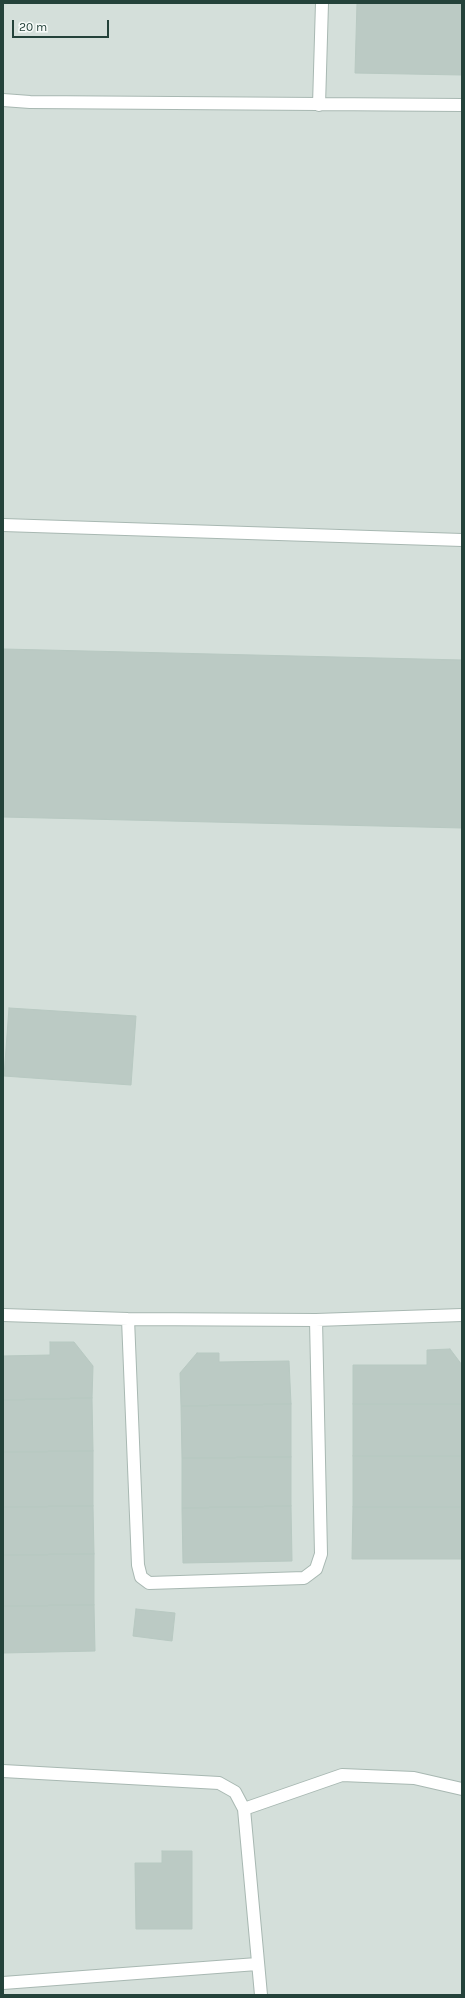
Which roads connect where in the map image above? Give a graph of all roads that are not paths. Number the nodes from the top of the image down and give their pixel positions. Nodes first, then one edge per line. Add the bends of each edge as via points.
1 (322, 3) edge
2 (3, 100) edge
3 (319, 105) junction
4 (462, 105) edge
5 (3, 525) edge
6 (462, 540) edge
7 (3, 1315) edge
8 (462, 1315) edge
9 (128, 1319) junction
10 (316, 1320) junction
11 (3, 1771) edge
12 (462, 1789) edge
13 (244, 1810) junction
14 (257, 1964) junction
15 (3, 1983) edge
16 (261, 1995) edge

1 - 3 lane
2 - 3 lane
3 - 4 lane
5 - 6 lane
7 - 9 lane
8 - 10 lane
9 - 10 lane
9 - 10 lane via 138,1565 141,1577 149,1583 304,1578 316,1569 320,1554
11 - 13 lane via 219,1783 235,1792
12 - 13 lane via 414,1778 342,1775
13 - 14 lane
14 - 15 lane
14 - 16 lane

